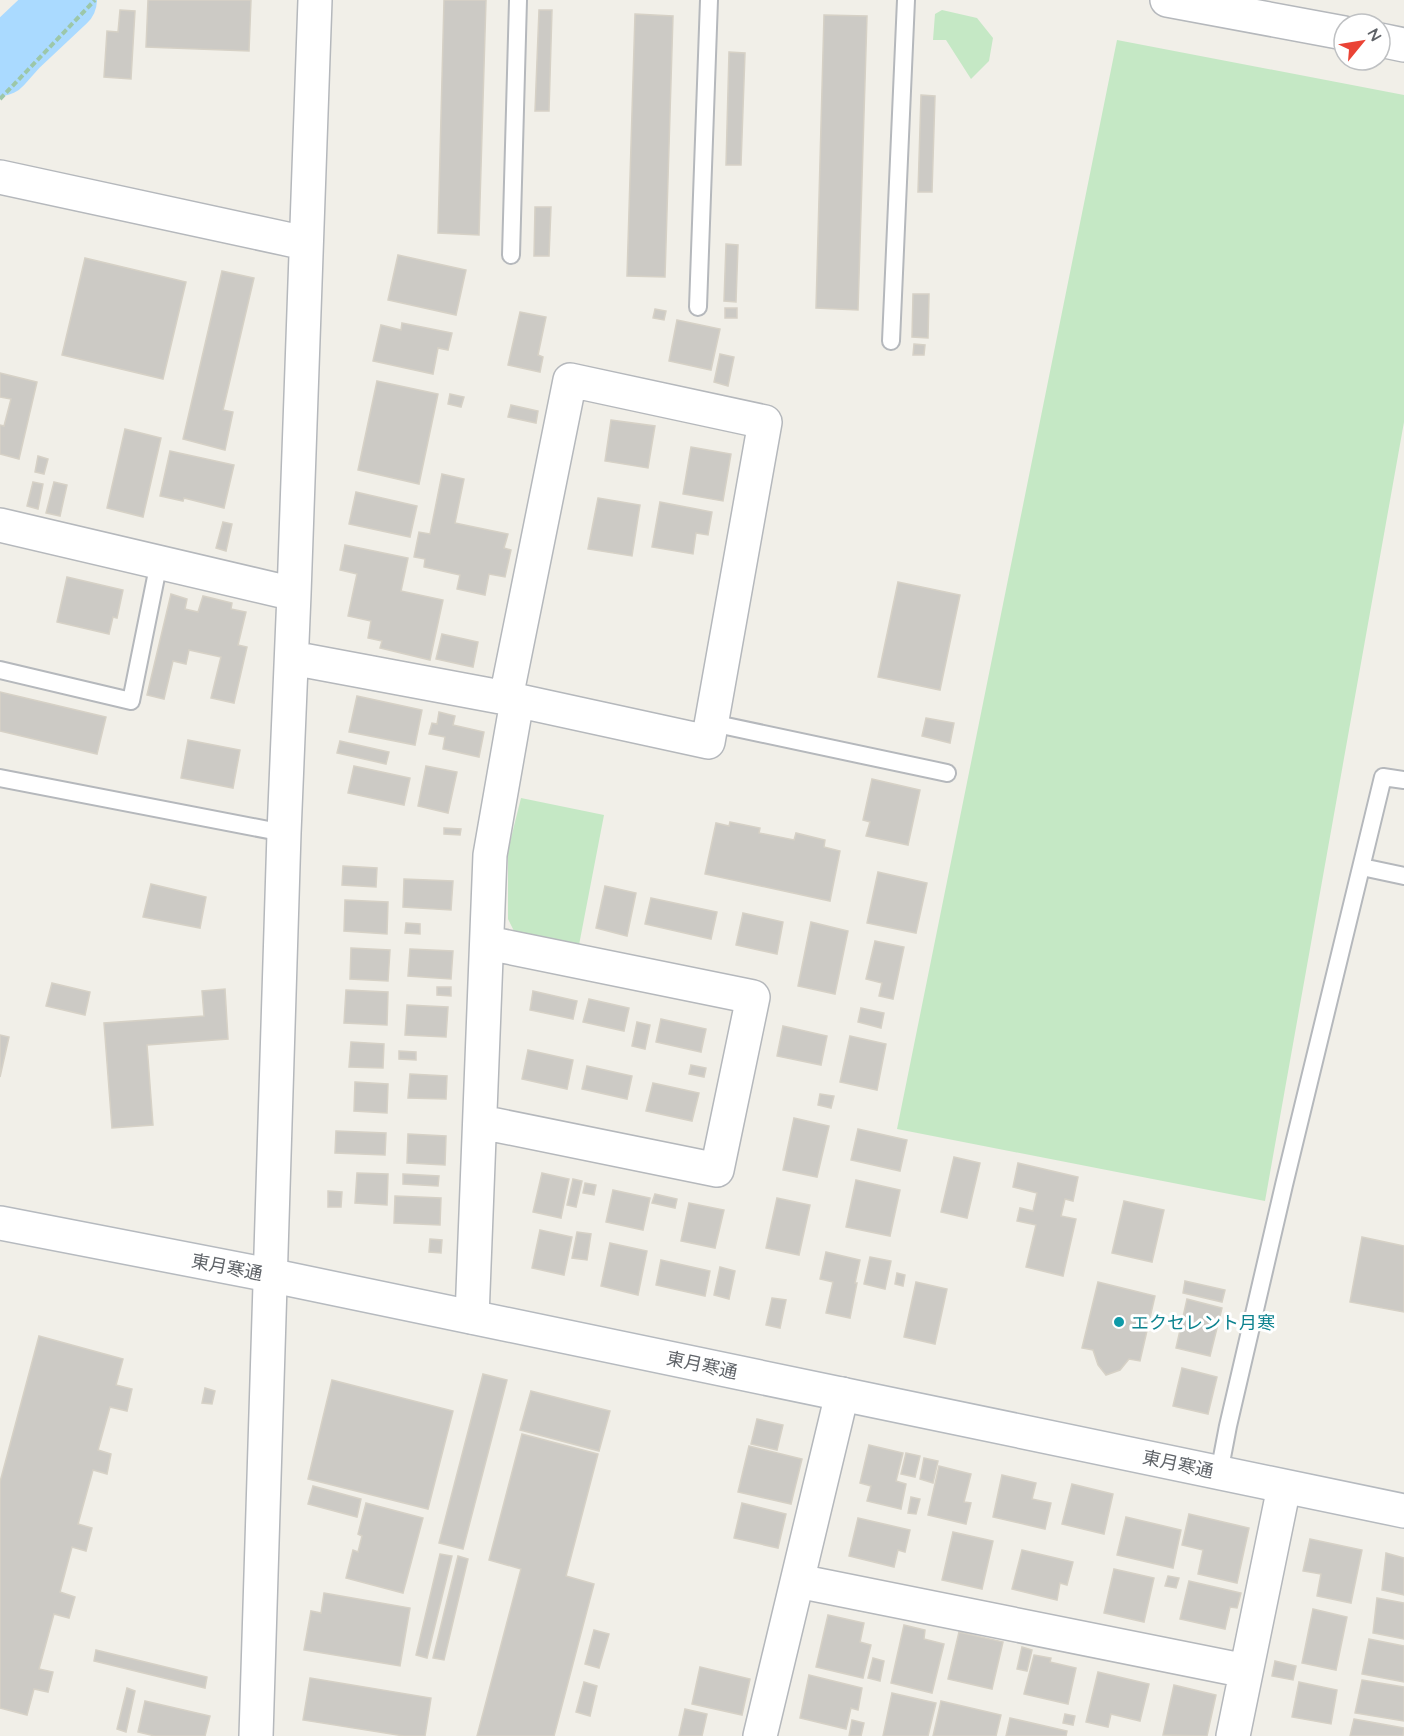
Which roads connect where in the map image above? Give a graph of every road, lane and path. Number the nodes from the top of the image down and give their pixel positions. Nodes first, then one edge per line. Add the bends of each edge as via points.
1 (95, 0) edge
2 (315, 0) edge
3 (518, 0) edge
4 (709, 0) edge
5 (906, 0) edge
6 (1167, 0) edge
7 (1332, 31) edge
8 (0, 99) edge
9 (0, 177) edge
10 (305, 243) junction
11 (511, 255) dead end
12 (698, 307) dead end
13 (891, 341) dead end
14 (0, 525) edge
15 (159, 562) junction
16 (294, 594) junction
17 (292, 658) junction
18 (0, 670) edge
19 (511, 700) junction
20 (712, 723) junction
21 (947, 773) dead end
22 (0, 778) edge
23 (1404, 780) edge
24 (284, 833) junction
25 (1362, 867) junction
26 (1404, 876) edge
27 (488, 943) junction
28 (481, 1122) junction
29 (0, 1223) edge
30 (269, 1275) junction
31 (472, 1317) junction
32 (842, 1394) junction
33 (1219, 1473) junction
34 (1284, 1487) junction
35 (1404, 1511) edge
36 (798, 1581) junction
37 (1246, 1671) junction
38 (256, 1736) edge
39 (760, 1736) edge
40 (1233, 1736) edge

1 - 8 path
2 - 10 street
3 - 11 lane
4 - 12 lane
5 - 13 lane
6 - 7 street
9 - 10 street
10 - 16 street
14 - 15 street
15 - 16 street
15 - 18 lane via 131,701
16 - 17 street
17 - 19 street
17 - 24 street
19 - 20 street via 708,742
19 - 20 street via 570,380 765,422
19 - 27 street via 490,855
20 - 21 lane
22 - 24 lane
23 - 25 lane via 1383,777
24 - 30 street
25 - 26 lane
25 - 33 lane
27 - 28 street
27 - 28 street via 753,997 717,1170
28 - 31 street
29 - 30 street, 東月寒通
30 - 31 street, 東月寒通
30 - 38 street
31 - 32 street, 東月寒通
32 - 33 street, 東月寒通
32 - 36 street
33 - 34 street, 東月寒通
34 - 35 street, 東月寒通
34 - 37 street
36 - 37 street
36 - 39 street
37 - 40 street

